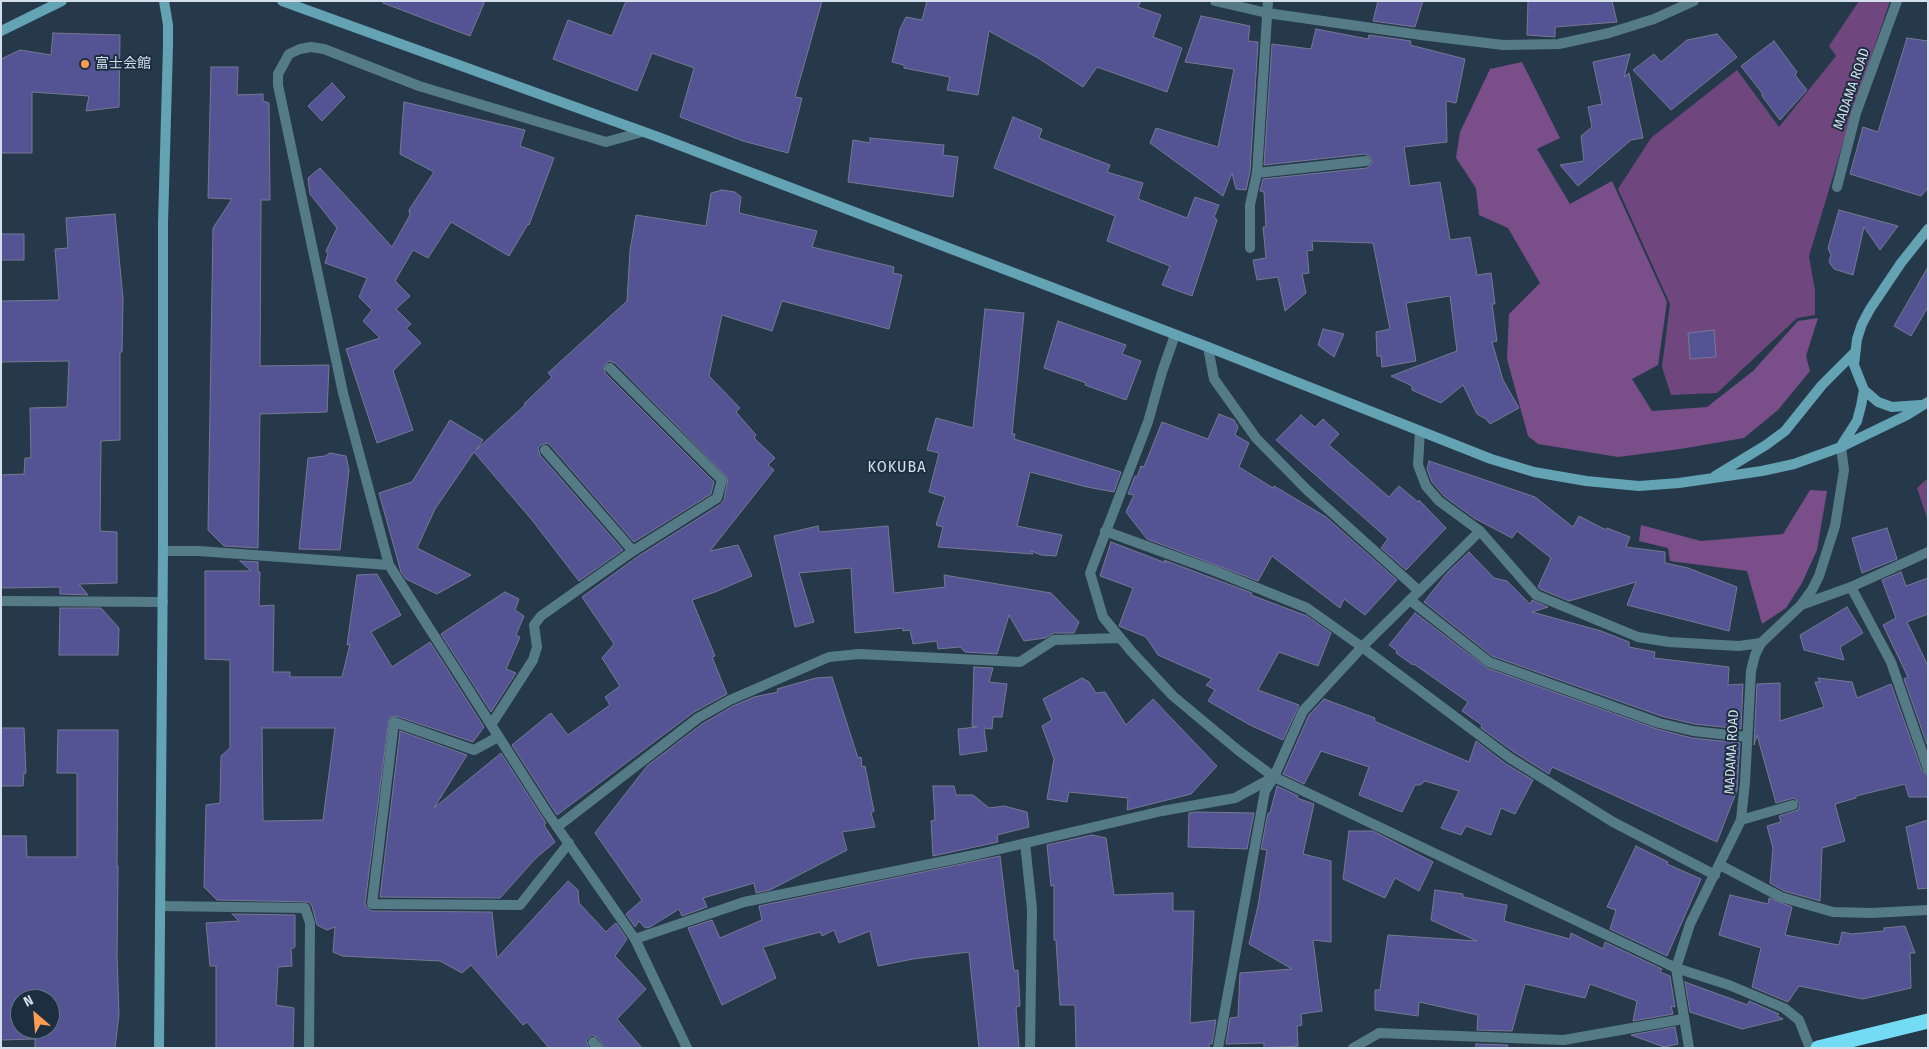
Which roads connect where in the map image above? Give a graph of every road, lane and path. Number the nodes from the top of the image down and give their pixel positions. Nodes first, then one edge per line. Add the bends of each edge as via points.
1 (62, 1) edge
2 (164, 1) edge
3 (282, 1) edge
4 (1215, 1) edge
5 (1268, 1) edge
6 (1694, 1) edge
7 (1897, 1) edge
8 (1267, 12) junction
9 (1, 31) edge
10 (642, 132) junction
11 (1366, 161) dead end
12 (1257, 173) junction
13 (1837, 188) dead end
14 (1928, 229) edge
15 (1250, 248) dead end
16 (1175, 335) junction
17 (1208, 347) junction
18 (1854, 353) junction
19 (610, 368) dead end
20 (1864, 390) junction
21 (1926, 403) edge
22 (1420, 431) junction
23 (1841, 447) junction
24 (545, 450) dead end
25 (1710, 479) junction
26 (1105, 531) junction
27 (1480, 531) junction
28 (163, 551) junction
29 (633, 551) junction
30 (1928, 552) edge
31 (389, 564) junction
32 (1851, 587) junction
33 (1419, 591) junction
34 (1410, 600) junction
35 (1, 601) edge
36 (162, 602) junction
37 (1801, 605) junction
38 (1120, 638) junction
39 (1762, 643) junction
40 (1362, 646) junction
41 (491, 725) junction
42 (498, 737) junction
43 (1747, 737) junction
44 (1928, 769) edge
45 (1274, 777) junction
46 (1793, 805) dead end
47 (1741, 820) junction
48 (557, 827) junction
49 (568, 843) junction
50 (1025, 843) junction
51 (1720, 865) junction
52 (1715, 875) junction
53 (162, 906) junction
54 (1928, 910) edge
55 (635, 939) junction
56 (1676, 968) junction
57 (1683, 1019) junction
58 (1928, 1021) edge
59 (159, 1048) edge
60 (308, 1048) edge
61 (687, 1048) edge
62 (1030, 1048) edge
63 (1218, 1048) edge
64 (1352, 1048) edge
65 (1689, 1048) edge
66 (1810, 1048) edge
67 (1818, 1048) edge

1 - 9 street
2 - 28 street via 168,32 162,223
3 - 10 street
4 - 8 street
5 - 8 street
6 - 8 street via 1627,28 1559,44 1503,44
7 - 13 street, MADAMA ROAD via 1856,113
8 - 12 street
10 - 16 street
10 - 31 street via 606,142 419,86 324,48 300,49 289,54 283,62 278,85 343,393
11 - 12 street
12 - 15 street via 1250,205
14 - 18 street via 1870,309
16 - 17 street
16 - 26 street via 1148,422
17 - 22 street
17 - 33 street via 1214,379 1256,438
18 - 20 street via 1854,365
18 - 25 street via 1822,385 1785,431
19 - 29 street via 722,480 717,498
20 - 21 street via 1878,402 1892,407
20 - 23 street via 1857,421
21 - 23 street
22 - 25 street via 1517,467 1586,481 1639,486
22 - 27 street via 1418,464 1426,486 1439,501
23 - 25 street via 1794,464
23 - 37 street, MADAMA ROAD via 1844,470 1835,526 1819,576
24 - 29 street
26 - 38 street via 1090,573 1103,617
26 - 40 street via 1307,608
27 - 33 street
27 - 39 street via 1536,595 1638,637 1739,646
28 - 31 street
28 - 36 street
29 - 41 street via 541,616 534,626 536,647 533,660
30 - 32 street
31 - 41 street
32 - 37 street
32 - 44 street via 1891,662
33 - 34 street
34 - 40 street
34 - 43 street via 1489,662 1659,723 1693,731
35 - 36 street
36 - 53 street
37 - 39 street, MADAMA ROAD
38 - 45 street via 1173,696
38 - 48 street via 1054,640 1020,662 859,654 829,656 730,700 698,718
39 - 43 street, MADAMA ROAD via 1751,671
40 - 45 street via 1303,711
40 - 52 street via 1510,758 1613,822
41 - 42 street
42 - 48 street
42 - 49 street via 474,750 394,722 372,904 520,905
43 - 47 street, MADAMA ROAD
45 - 50 street via 1236,798 1162,811
45 - 56 street
45 - 63 street via 1265,791
46 - 47 street
47 - 51 street, MADAMA ROAD
48 - 49 street
49 - 55 street
50 - 55 street via 744,902
50 - 62 street via 1032,910
51 - 52 street, MADAMA ROAD
51 - 54 street via 1781,896 1833,912
52 - 56 street, MADAMA ROAD via 1690,924
53 - 59 street
53 - 60 street via 305,908 310,923
55 - 61 street
56 - 57 street, MADAMA ROAD
56 - 66 street via 1784,1008 1799,1020
57 - 64 street via 1564,1040 1379,1033
57 - 65 street, MADAMA ROAD
58 - 67 highway

